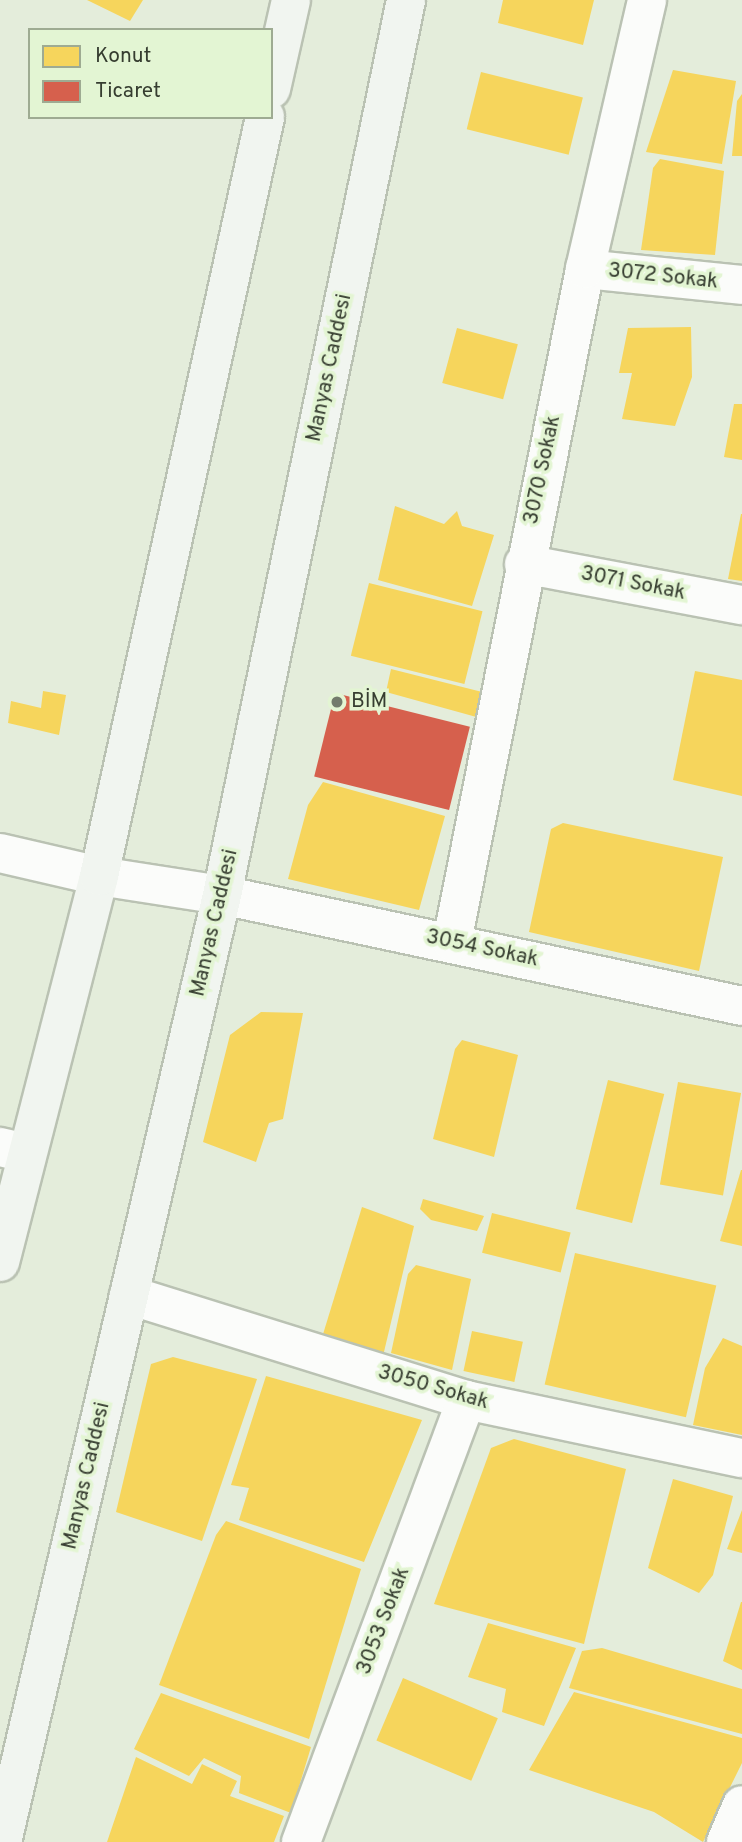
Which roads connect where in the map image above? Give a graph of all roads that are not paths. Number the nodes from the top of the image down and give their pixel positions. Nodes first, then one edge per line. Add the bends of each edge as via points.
1 (291, 0) edge
2 (406, 0) edge
3 (647, 0) edge
4 (273, 80) edge
5 (265, 119) edge
6 (584, 269) junction
7 (742, 285) edge
8 (524, 564) junction
9 (742, 605) edge
10 (0, 853) edge
11 (99, 876) junction
12 (222, 895) junction
13 (452, 942) junction
14 (742, 1006) edge
15 (12, 1150) edge
16 (0, 1262) edge
17 (129, 1295) junction
18 (466, 1400) junction
19 (742, 1458) edge
20 (742, 1805) edge
21 (2, 1842) edge
22 (301, 1842) edge
23 (726, 1842) edge

1 - 4 main road
2 - 12 main road, Manyas Caddesi
3 - 6 street, 3070 Sokak
5 - 11 main road
6 - 7 street, 3072 Sokak
6 - 8 street, 3070 Sokak
8 - 9 street, 3071 Sokak
8 - 13 street, 3070 Sokak
10 - 11 street, 3054 Sokak
11 - 12 street, 3054 Sokak
11 - 15 main road
12 - 13 street, 3054 Sokak
12 - 17 main road, Manyas Caddesi
13 - 14 street, 3054 Sokak
15 - 16 main road
17 - 18 street, 3050 Sokak
17 - 21 main road, Manyas Caddesi
18 - 19 street, 3050 Sokak
18 - 22 street, 3053 Sokak
20 - 23 street

